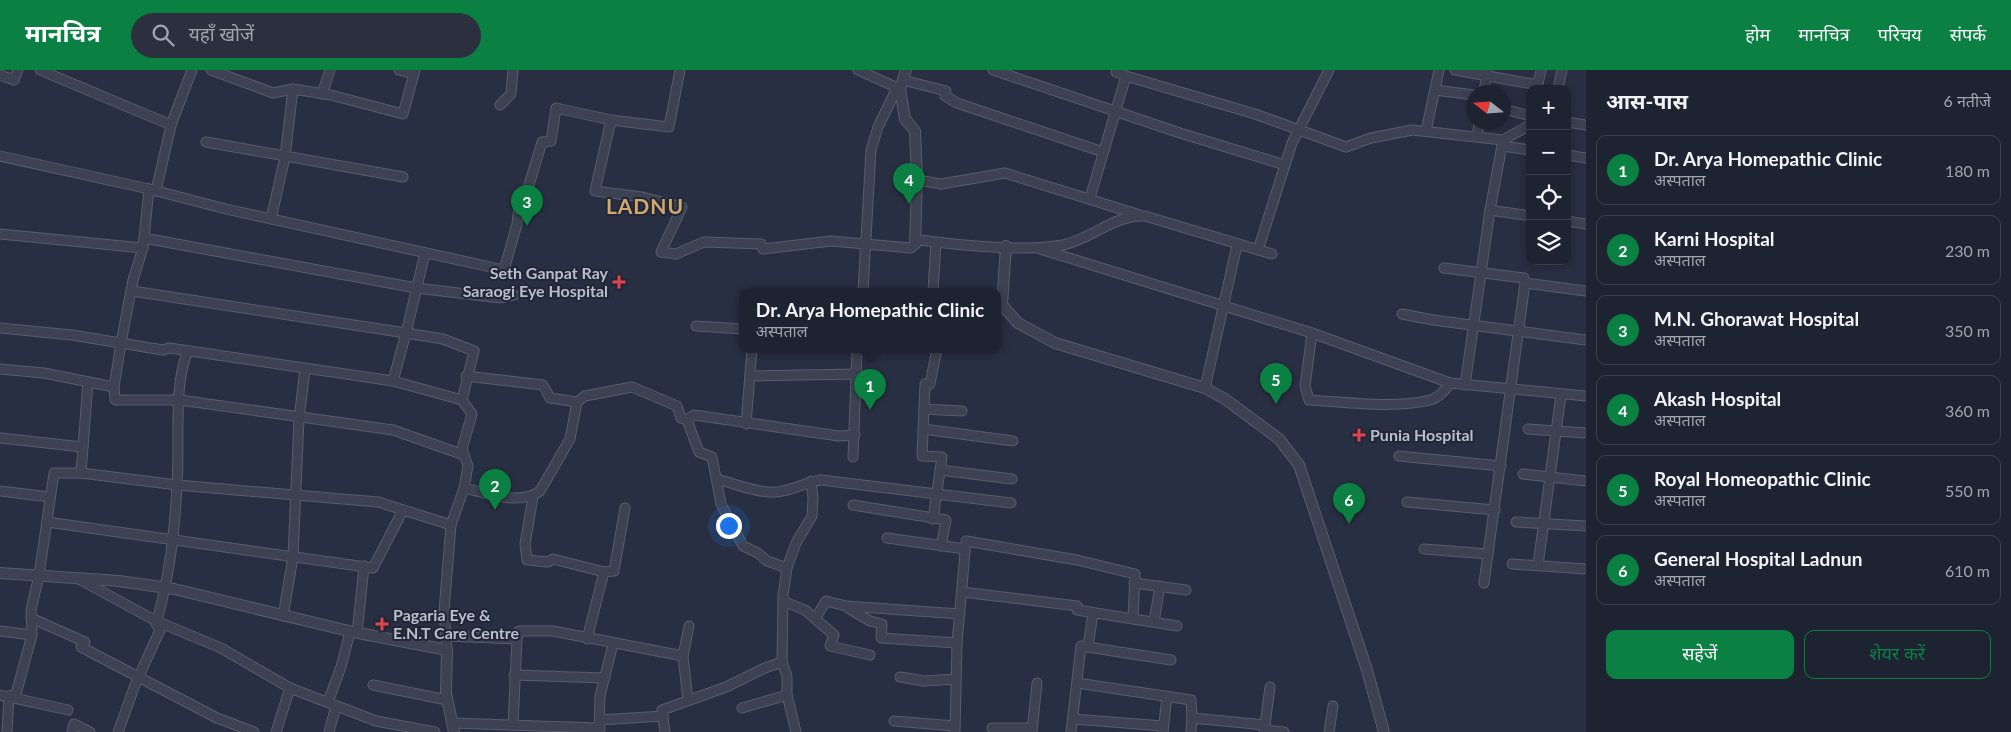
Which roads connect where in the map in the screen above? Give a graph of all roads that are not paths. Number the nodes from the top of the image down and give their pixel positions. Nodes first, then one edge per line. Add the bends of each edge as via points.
1 (18, 70) edge
2 (40, 70) edge
3 (192, 70) edge
4 (211, 70) edge
5 (330, 70) edge
6 (399, 70) edge
7 (514, 70) edge
8 (680, 70) edge
9 (858, 70) edge
10 (993, 70) edge
11 (1329, 70) edge
12 (1439, 70) edge
13 (1455, 70) edge
14 (1541, 70) edge
15 (1562, 70) edge
16 (1114, 71) edge
17 (414, 72) edge
18 (1487, 72) edge
19 (0, 75) edge
20 (1126, 76) junction
21 (902, 82) edge
22 (1485, 85) edge
23 (1531, 85) edge
24 (1538, 85) edge
25 (1559, 85) edge
26 (293, 89) junction
27 (1435, 90) junction
28 (322, 94) junction
29 (1466, 94) edge
30 (500, 105) dead end
31 (1511, 111) edge
32 (1115, 112) junction
33 (1526, 115) edge
34 (611, 120) junction
35 (1571, 123) edge
36 (171, 125) junction
37 (1586, 125) edge
38 (1526, 127) edge
39 (1299, 130) junction
40 (1478, 130) edge
41 (1426, 131) junction
42 (1477, 137) junction
43 (206, 142) dead end
44 (1502, 143) junction
45 (1526, 149) edge
46 (1103, 152) junction
47 (0, 156) edge
48 (1571, 156) edge
49 (285, 157) junction
50 (1586, 158) edge
51 (1285, 165) junction
52 (403, 177) dead end
53 (917, 180) junction
54 (153, 190) junction
55 (1090, 198) junction
56 (1490, 210) junction
57 (1526, 215) edge
58 (1145, 216) junction
59 (271, 219) junction
60 (1571, 222) edge
61 (1586, 224) edge
62 (0, 234) edge
63 (144, 238) junction
64 (936, 242) junction
65 (867, 244) junction
66 (916, 244) junction
67 (1236, 245) junction
68 (1006, 246) junction
69 (143, 248) junction
70 (1038, 248) junction
71 (1258, 250) junction
72 (425, 253) junction
73 (1272, 254) dead end
74 (1444, 268) dead end
75 (1481, 272) junction
76 (1525, 283) junction
77 (416, 288) junction
78 (864, 288) edge
79 (933, 288) edge
80 (132, 290) junction
81 (1586, 291) edge
82 (1001, 295) edge
83 (514, 296) dead end
84 (1001, 306) edge
85 (1222, 306) junction
86 (1402, 314) dead end
87 (696, 326) dead end
88 (1473, 326) junction
89 (0, 328) edge
90 (739, 329) edge
91 (1519, 331) junction
92 (406, 333) junction
93 (1312, 333) junction
94 (1586, 340) edge
95 (121, 343) junction
96 (188, 352) junction
97 (752, 353) edge
98 (857, 353) edge
99 (936, 353) edge
100 (0, 369) edge
101 (305, 369) junction
102 (858, 374) junction
103 (466, 376) junction
104 (750, 376) junction
105 (88, 382) junction
106 (393, 382) junction
107 (1450, 383) junction
108 (1464, 385) junction
109 (114, 387) junction
110 (1205, 388) junction
111 (1511, 389) junction
112 (1561, 395) junction
113 (1586, 396) edge
114 (180, 400) junction
115 (462, 400) junction
116 (577, 402) junction
117 (924, 409) junction
118 (962, 411) dead end
119 (299, 417) junction
120 (687, 420) junction
121 (746, 424) junction
122 (923, 429) junction
123 (1528, 429) dead end
124 (1555, 432) junction
125 (1586, 433) edge
126 (854, 435) junction
127 (0, 438) edge
128 (1012, 441) dead end
129 (83, 447) junction
130 (464, 455) junction
131 (1399, 456) dead end
132 (853, 457) dead end
133 (1501, 466) junction
134 (940, 470) junction
135 (80, 474) junction
136 (1523, 474) dead end
137 (1550, 477) junction
138 (717, 479) junction
139 (1012, 479) dead end
140 (811, 481) junction
141 (1586, 481) edge
142 (178, 485) junction
143 (464, 488) junction
144 (0, 491) edge
145 (937, 494) junction
146 (297, 495) junction
147 (50, 497) junction
148 (533, 497) junction
149 (1407, 502) dead end
150 (1011, 503) dead end
151 (853, 505) dead end
152 (625, 508) dead end
153 (403, 510) junction
154 (1495, 510) junction
155 (933, 518) junction
156 (47, 522) junction
157 (1516, 522) dead end
158 (1544, 524) junction
159 (451, 525) junction
160 (1586, 526) edge
161 (887, 538) dead end
162 (172, 541) junction
163 (941, 546) junction
164 (1424, 549) dead end
165 (965, 550) junction
166 (1488, 554) junction
167 (292, 557) junction
168 (1512, 564) dead end
169 (364, 566) junction
170 (1538, 566) junction
171 (787, 568) junction
172 (1586, 569) edge
173 (604, 572) junction
174 (0, 573) edge
175 (39, 576) junction
176 (77, 578) junction
177 (1134, 583) junction
178 (1484, 583) dead end
179 (1160, 586) junction
180 (167, 588) junction
181 (1186, 590) dead end
182 (962, 592) junction
183 (785, 602) junction
184 (846, 606) junction
185 (1093, 613) junction
186 (960, 614) junction
187 (283, 616) junction
188 (31, 618) junction
189 (815, 619) junction
190 (1132, 619) junction
191 (156, 621) junction
192 (1154, 622) junction
193 (688, 626) dead end
194 (1177, 626) dead end
195 (0, 631) edge
196 (353, 632) junction
197 (32, 635) junction
198 (446, 636) junction
199 (517, 639) junction
200 (587, 639) junction
201 (957, 643) junction
202 (613, 644) junction
203 (1088, 647) junction
204 (447, 650) junction
205 (870, 655) dead end
206 (683, 656) junction
207 (1171, 660) dead end
208 (782, 662) junction
209 (139, 676) junction
210 (514, 676) junction
211 (900, 677) dead end
212 (605, 678) junction
213 (956, 679) junction
214 (1037, 682) dead end
215 (1077, 683) junction
216 (373, 685) dead end
217 (290, 688) junction
218 (1270, 688) dead end
219 (787, 695) junction
220 (5, 696) edge
221 (1166, 696) junction
222 (447, 700) junction
223 (688, 701) junction
224 (332, 704) junction
225 (1333, 706) dead end
226 (742, 708) dead end
227 (68, 710) dead end
228 (663, 716) junction
229 (1192, 718) junction
230 (1073, 719) junction
231 (894, 721) dead end
232 (513, 724) junction
233 (599, 726) edge
234 (453, 728) edge
235 (992, 728) dead end
236 (955, 729) edge
237 (1163, 729) edge
238 (1265, 729) edge
239 (1032, 730) edge
240 (7, 732) edge
241 (72, 732) edge
242 (90, 732) edge
243 (118, 732) edge
244 (254, 732) edge
245 (276, 732) edge
246 (329, 732) edge
247 (435, 732) edge
248 (665, 732) edge
249 (796, 732) edge
250 (1072, 732) edge
251 (1191, 732) edge
252 (1284, 732) edge
253 (1330, 732) edge
254 (1384, 732) edge

1 - 19 street via 14,80
2 - 36 street
3 - 36 street
4 - 26 street via 273,93
5 - 28 street
6 - 17 street
7 - 30 street via 511,94
8 - 34 street via 669,127
9 - 21 street
10 - 32 street
11 - 39 street
12 - 27 street
13 - 18 street
14 - 24 street
15 - 25 street
16 - 20 street
17 - 28 street via 403,114
18 - 22 street
18 - 23 street
20 - 32 street
20 - 39 street
21 - 46 street via 946,91 945,96 957,103
21 - 53 street via 905,120 915,131
21 - 65 street via 878,127 871,150
26 - 28 street
26 - 49 street
27 - 29 street
27 - 41 street
31 - 33 street
32 - 46 street
32 - 51 street
34 - 65 street via 595,191 642,197 682,207 661,252 676,254 704,242 761,244 763,248 831,242
34 - 72 street via 556,108 551,141 542,142 520,205 504,270
35 - 37 street
36 - 54 street
38 - 44 street
39 - 41 street via 1346,148 1371,138 1412,130
39 - 51 street
40 - 42 street
41 - 42 street
42 - 44 street
43 - 49 street
44 - 45 street
44 - 56 street
46 - 55 street
47 - 54 street
48 - 50 street
49 - 52 street
49 - 59 street
51 - 71 street
53 - 55 street via 941,184 1005,173
53 - 66 street
54 - 59 street
54 - 63 street
55 - 58 street
56 - 57 street
56 - 75 street
58 - 67 street
58 - 70 street via 1135,215 1079,241
59 - 72 street
60 - 61 street
62 - 69 street
63 - 69 street
63 - 77 street
64 - 66 street via 919,240
64 - 68 street
64 - 79 street
65 - 66 street via 911,248
65 - 78 street
67 - 71 street
67 - 85 street
68 - 70 street
68 - 82 street
69 - 80 street
70 - 85 street
71 - 73 street
72 - 77 street
74 - 75 street
75 - 76 street via 1524,278
75 - 88 street
76 - 81 street
76 - 91 street
77 - 83 street via 501,298
77 - 92 street
80 - 92 street
80 - 95 street
84 - 110 street via 1018,323 1055,343
85 - 93 street
85 - 110 street
86 - 88 street
87 - 90 street
88 - 91 street
88 - 108 street
89 - 95 street
91 - 94 street
91 - 111 street
92 - 103 street via 443,340 474,351
92 - 106 street
93 - 107 street
93 - 107 street via 1305,386 1309,400 1401,403 1431,400 1446,390
95 - 96 street
95 - 109 street
96 - 101 street
96 - 114 street
97 - 104 street
98 - 102 street
99 - 117 street via 930,384 925,384
100 - 105 street
101 - 106 street
101 - 119 street
102 - 104 street
102 - 126 street
103 - 115 street
103 - 116 street via 543,385 550,398
104 - 121 street
105 - 109 street
105 - 129 street
106 - 115 street
107 - 108 street
108 - 111 street
109 - 114 street via 115,400
110 - 254 street via 1225,398 1279,439 1299,465 1367,670
111 - 112 street
111 - 133 street
112 - 113 street
112 - 124 street
114 - 119 street
114 - 142 street
115 - 130 street via 472,414 462,449
116 - 120 street via 586,396 632,387 677,406 681,418
116 - 148 street via 570,440 540,491
117 - 118 street
117 - 122 street
119 - 130 street via 393,430
119 - 146 street
120 - 121 street via 694,415
120 - 138 street via 699,452 712,457
121 - 126 street via 839,436
122 - 128 street
122 - 134 street via 922,456 942,457
123 - 124 street
124 - 125 street
124 - 137 street
126 - 132 street
127 - 129 street
129 - 135 street
130 - 143 street via 468,466
131 - 133 street
133 - 154 street
134 - 139 street
134 - 145 street
135 - 142 street
135 - 147 street via 54,473
136 - 137 street
137 - 141 street
137 - 158 street
138 - 140 street via 769,492 782,492
138 - 171 street via 721,504 743,546 767,561
140 - 145 street
140 - 171 street via 812,516 796,543
142 - 146 street
142 - 162 street
143 - 148 street via 506,497
143 - 159 street
144 - 147 street
145 - 150 street
145 - 155 street
146 - 153 street via 378,502
146 - 167 street
147 - 156 street
148 - 173 street via 525,544 527,560 548,562 553,559
149 - 154 street
151 - 155 street
152 - 173 street via 614,571
153 - 159 street
153 - 169 street via 373,568
154 - 166 street
155 - 163 street via 946,520
156 - 162 street
156 - 175 street
157 - 158 street
158 - 160 street
158 - 170 street
159 - 198 street via 444,611
161 - 163 street
162 - 167 street
162 - 180 street
163 - 165 street
164 - 166 street
165 - 177 street via 966,541 1077,560 1135,574
165 - 182 street
166 - 178 street
167 - 169 street
167 - 187 street
168 - 170 street
169 - 196 street
170 - 172 street
171 - 183 street
173 - 200 street
174 - 175 street
175 - 176 street
175 - 188 street
176 - 180 street
176 - 191 street
177 - 179 street
177 - 190 street
179 - 181 street
179 - 192 street
180 - 187 street
180 - 191 street
182 - 185 street via 1077,606 1077,610
182 - 186 street
183 - 189 street via 799,606
183 - 208 street
184 - 186 street
184 - 189 street via 826,601
184 - 201 street via 870,621 882,624 881,638
185 - 190 street
185 - 203 street
186 - 201 street
187 - 196 street
188 - 197 street
188 - 209 street via 85,642 82,647
189 - 205 street via 834,635 830,646
190 - 192 street
191 - 209 street via 160,630
191 - 217 street via 221,648
192 - 194 street
193 - 206 street
195 - 197 street
196 - 204 street
196 - 224 street
197 - 220 street via 16,694
198 - 199 street
198 - 204 street
199 - 200 street via 518,631 553,631
199 - 210 street
200 - 202 street
201 - 213 street
202 - 206 street
202 - 212 street
203 - 207 street
203 - 215 street via 1082,646
204 - 222 street
206 - 223 street
208 - 219 street via 787,676
208 - 223 street via 726,688
209 - 243 street
209 - 244 street via 217,718
210 - 212 street
210 - 232 street
211 - 213 street via 924,681
212 - 233 street via 600,696
213 - 236 street
214 - 239 street
215 - 221 street
215 - 230 street
216 - 222 street
217 - 224 street
217 - 245 street
218 - 238 street
219 - 226 street
219 - 249 street
220 - 227 street
220 - 240 street
221 - 229 street via 1191,700
221 - 237 street
222 - 234 street
223 - 228 street via 662,710
224 - 246 street
224 - 247 street via 376,721
225 - 253 street
228 - 233 street
228 - 248 street
229 - 238 street
229 - 251 street
230 - 237 street
230 - 250 street
231 - 236 street
232 - 233 street
232 - 234 street
235 - 239 street
238 - 252 street
241 - 242 street via 74,724

